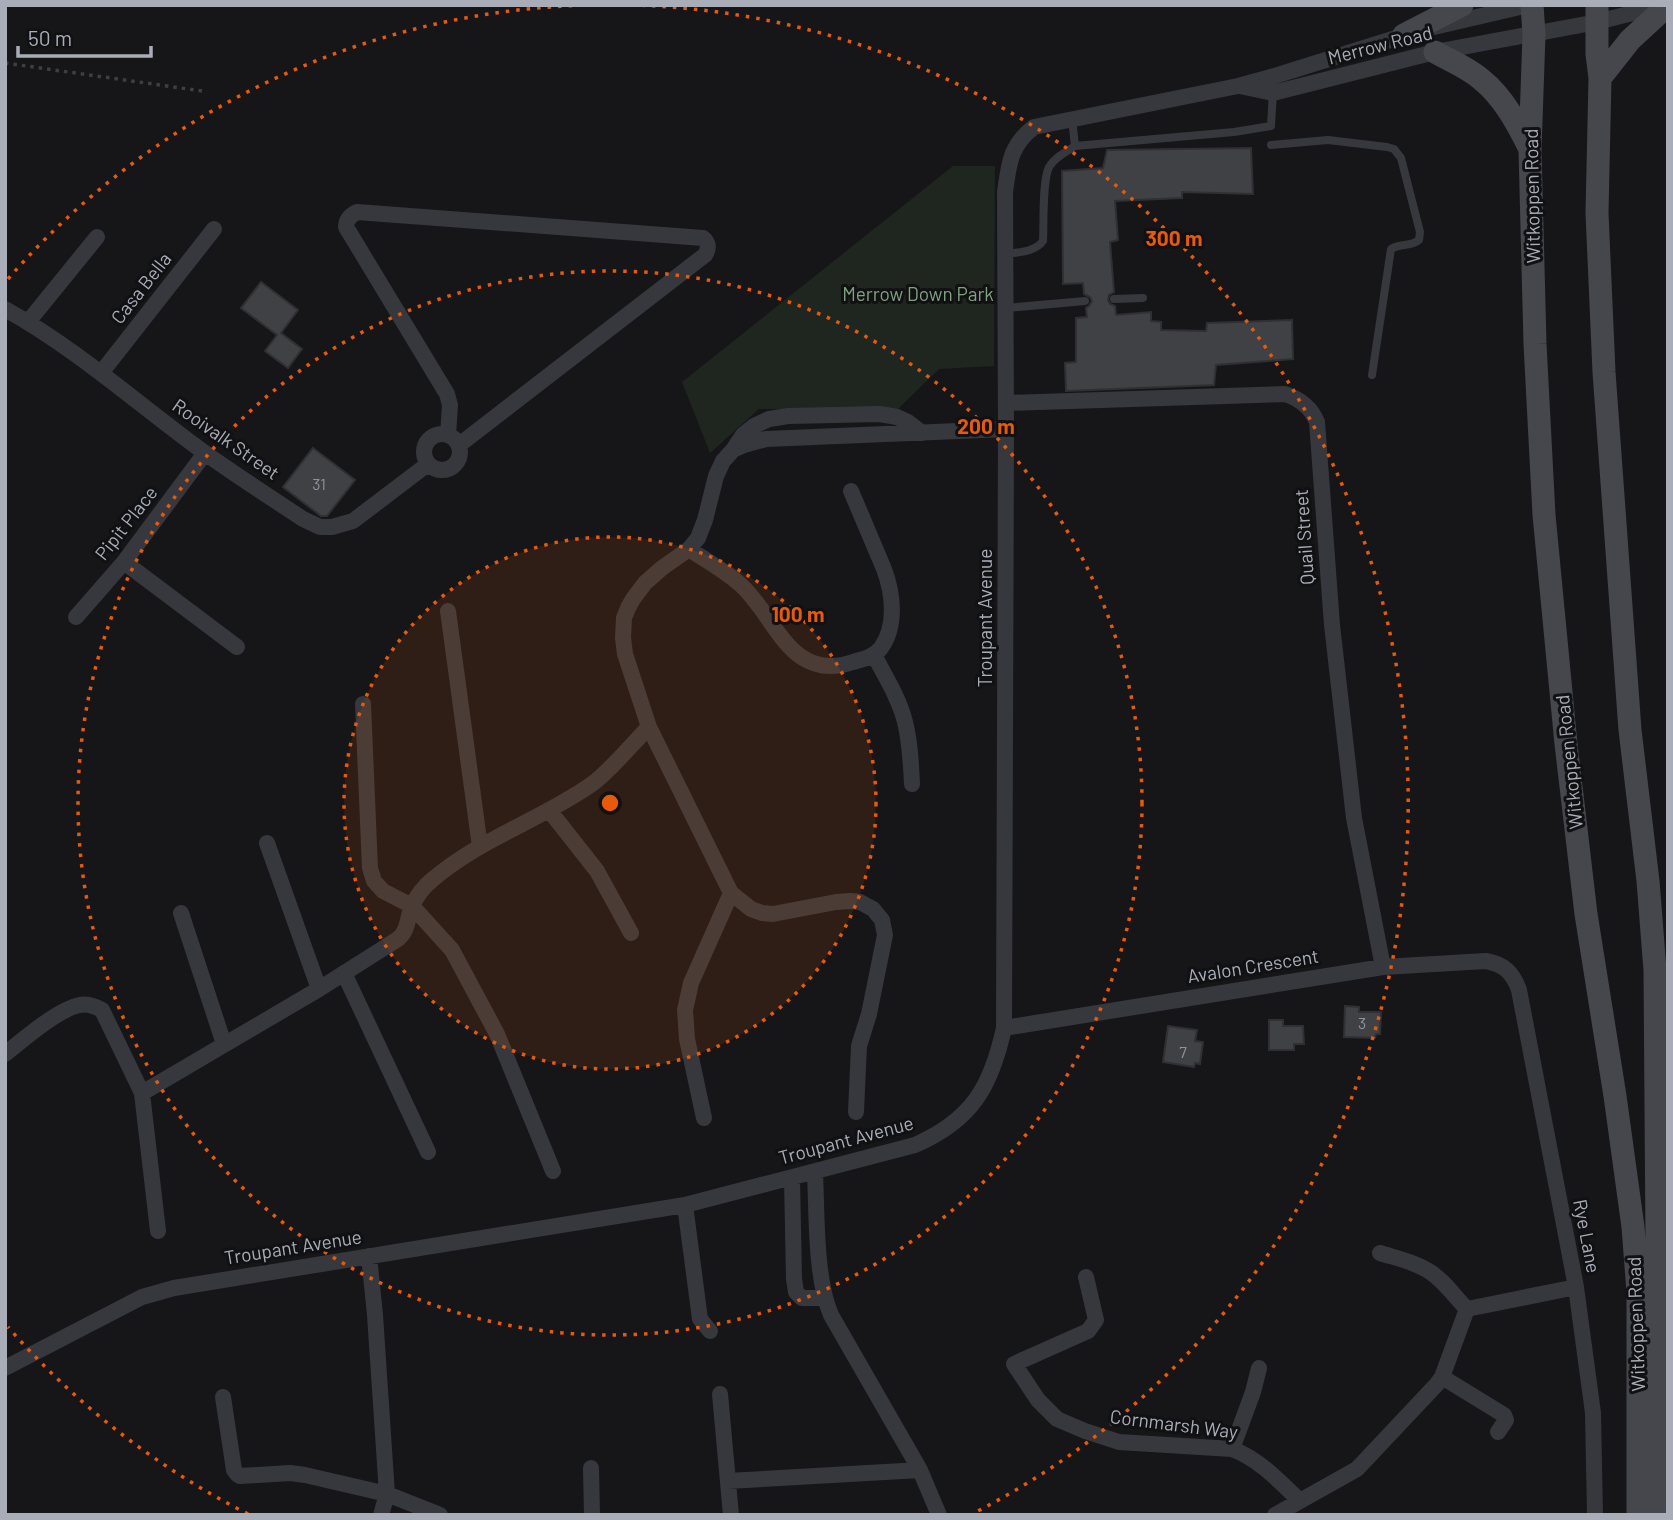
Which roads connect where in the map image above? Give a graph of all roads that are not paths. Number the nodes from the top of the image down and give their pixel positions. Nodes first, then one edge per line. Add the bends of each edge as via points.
1 (1462, 5) edge
2 (1530, 5) edge
3 (1666, 5) edge
4 (1597, 14) edge
5 (1534, 34) junction
6 (1404, 35) junction
7 (1435, 52) junction
8 (1600, 78) junction
9 (1272, 85) junction
10 (1072, 119) junction
11 (1034, 127) joint
12 (1271, 145) dead end
13 (1075, 146) junction
14 (1530, 150) junction
15 (214, 229) dead end
16 (97, 237) dead end
17 (1006, 254) junction
18 (1143, 298) dead end
19 (1114, 299) dead end
20 (1085, 300) dead end
21 (5, 309) edge
22 (1006, 309) junction
23 (28, 322) junction
24 (101, 373) junction
25 (1372, 375) dead end
26 (1006, 403) junction
27 (1006, 429) junction
28 (453, 440) junction
29 (205, 453) junction
30 (428, 464) junction
31 (851, 491) dead end
32 (689, 549) junction
33 (124, 562) junction
34 (448, 611) dead end
35 (76, 617) dead end
36 (237, 647) dead end
37 (874, 655) junction
38 (363, 704) dead end
39 (649, 727) junction
40 (912, 784) dead end
41 (549, 810) junction
42 (267, 843) dead end
43 (480, 847) junction
44 (731, 893) junction
45 (412, 906) junction
46 (181, 913) dead end
47 (631, 933) dead end
48 (1383, 967) junction
49 (1509, 970) joint
50 (344, 973) junction
51 (319, 989) junction
52 (1004, 1028) junction
53 (224, 1044) junction
54 (5, 1054) edge
55 (142, 1093) junction
56 (856, 1112) dead end
57 (704, 1118) dead end
58 (428, 1152) dead end
59 (553, 1171) dead end
60 (815, 1172) junction
61 (792, 1178) junction
62 (685, 1205) junction
63 (158, 1231) dead end
64 (1380, 1253) dead end
65 (369, 1256) junction
66 (1086, 1277) dead end
67 (1576, 1287) junction
68 (824, 1298) junction
69 (1466, 1309) junction
70 (710, 1331) dead end
71 (5, 1368) edge
72 (1259, 1368) dead end
73 (1442, 1377) junction
74 (720, 1394) dead end
75 (223, 1396) dead end
76 (1498, 1432) dead end
77 (1232, 1449) junction
78 (591, 1468) dead end
79 (920, 1471) junction
80 (727, 1481) junction
81 (387, 1494) junction
82 (1300, 1501) junction
83 (381, 1515) edge
84 (440, 1515) edge
85 (592, 1515) edge
86 (731, 1515) edge
87 (939, 1515) edge
88 (1275, 1515) edge
89 (1595, 1515) edge
90 (1638, 1515) edge
91 (1659, 1515) edge

1 - 6 main road
2 - 5 main road, Witkoppen Road
2 - 6 street, Merrow Road
3 - 4 street, Merrow Road
3 - 8 main road
4 - 5 street, Merrow Road
4 - 8 main road, Witkoppen Road
5 - 7 street, Merrow Road
5 - 14 main road, Witkoppen Road
6 - 9 street, Merrow Road
7 - 9 street, Merrow Road
7 - 14 main road via 1491,88
8 - 91 main road, Witkoppen Road via 1597,213 1604,372 1630,730 1655,970
9 - 10 street, Merrow Road via 1238,86
9 - 13 lane via 1271,126
10 - 11 street, Merrow Road
10 - 13 lane
11 - 17 street, Troupant Avenue via 1013,150 1008,166
12 - 25 lane via 1328,140 1387,147 1401,158 1419,240 1391,249
13 - 17 lane via 1057,157 1046,177 1042,243 1036,249
14 - 90 main road, Witkoppen Road via 1544,515 1564,730 1586,914 1633,1227 1638,1292
15 - 24 street, Casa Bella
16 - 23 street
17 - 22 street, Troupant Avenue
18 - 19 lane
20 - 22 lane
21 - 23 street, Rooivalk Street
22 - 26 street, Troupant Avenue
23 - 24 street, Rooivalk Street
24 - 29 street, Rooivalk Street
26 - 27 street, Troupant Avenue
26 - 48 street, Quail Street via 1285,394 1314,415 1354,818
27 - 32 street via 922,433 897,417 880,414 769,419 744,435 723,461 705,520
27 - 52 street, Troupant Avenue
28 - 28 street via 447,394 346,227 352,215 706,241 705,256
28 - 30 street via 439,435 428,442 424,451
28 - 30 street via 460,450 451,468 441,471
29 - 30 street, Rooivalk Street via 320,527 354,521
29 - 33 street, Pipit Place
31 - 37 street via 888,579 891,600 888,634
32 - 37 street via 745,589 801,657 832,666
32 - 39 street via 645,583 624,618 625,654
33 - 35 street, Pipit Place
33 - 36 street
34 - 43 street
37 - 40 street via 904,720
38 - 45 street via 370,868 383,891
39 - 41 street via 598,779
39 - 44 street
41 - 43 street
41 - 47 street via 597,871
42 - 51 street
43 - 45 street via 429,882
44 - 56 street via 762,913 850,901 873,909 882,920 885,935 859,1046
44 - 57 street via 691,983 685,1010
45 - 50 street via 401,937
45 - 59 street via 452,950 491,1022
46 - 53 street
48 - 49 street, Avalon Crescent via 1486,961
48 - 52 street, Avalon Crescent
49 - 67 street, Rye Lane via 1519,990
50 - 51 street
50 - 58 street
51 - 53 street
52 - 60 street, Troupant Avenue via 998,1058 980,1096 947,1128 915,1145
53 - 55 street
54 - 55 street via 68,1009 96,1006
55 - 63 street
60 - 61 street, Troupant Avenue
60 - 68 street
61 - 62 street, Troupant Avenue
61 - 68 street via 796,1292 802,1298
62 - 65 street, Troupant Avenue
62 - 70 street via 700,1319
64 - 69 street via 1429,1271
65 - 71 street, Troupant Avenue via 157,1292
65 - 81 street
66 - 77 street, Cornmarsh Way via 1096,1320 1088,1331 1014,1364 1038,1400 1058,1419 1119,1442
67 - 69 street
67 - 89 street, Rye Lane via 1593,1413
68 - 79 street
69 - 73 street
72 - 77 street
73 - 76 street via 1504,1415 1506,1420
73 - 82 street via 1357,1469
74 - 80 street
75 - 81 street via 234,1470 240,1476 290,1473
77 - 82 street, Cornmarsh Way via 1246,1454
78 - 85 street
79 - 80 street
79 - 87 street
80 - 86 street
81 - 83 street
81 - 84 street
82 - 88 street

